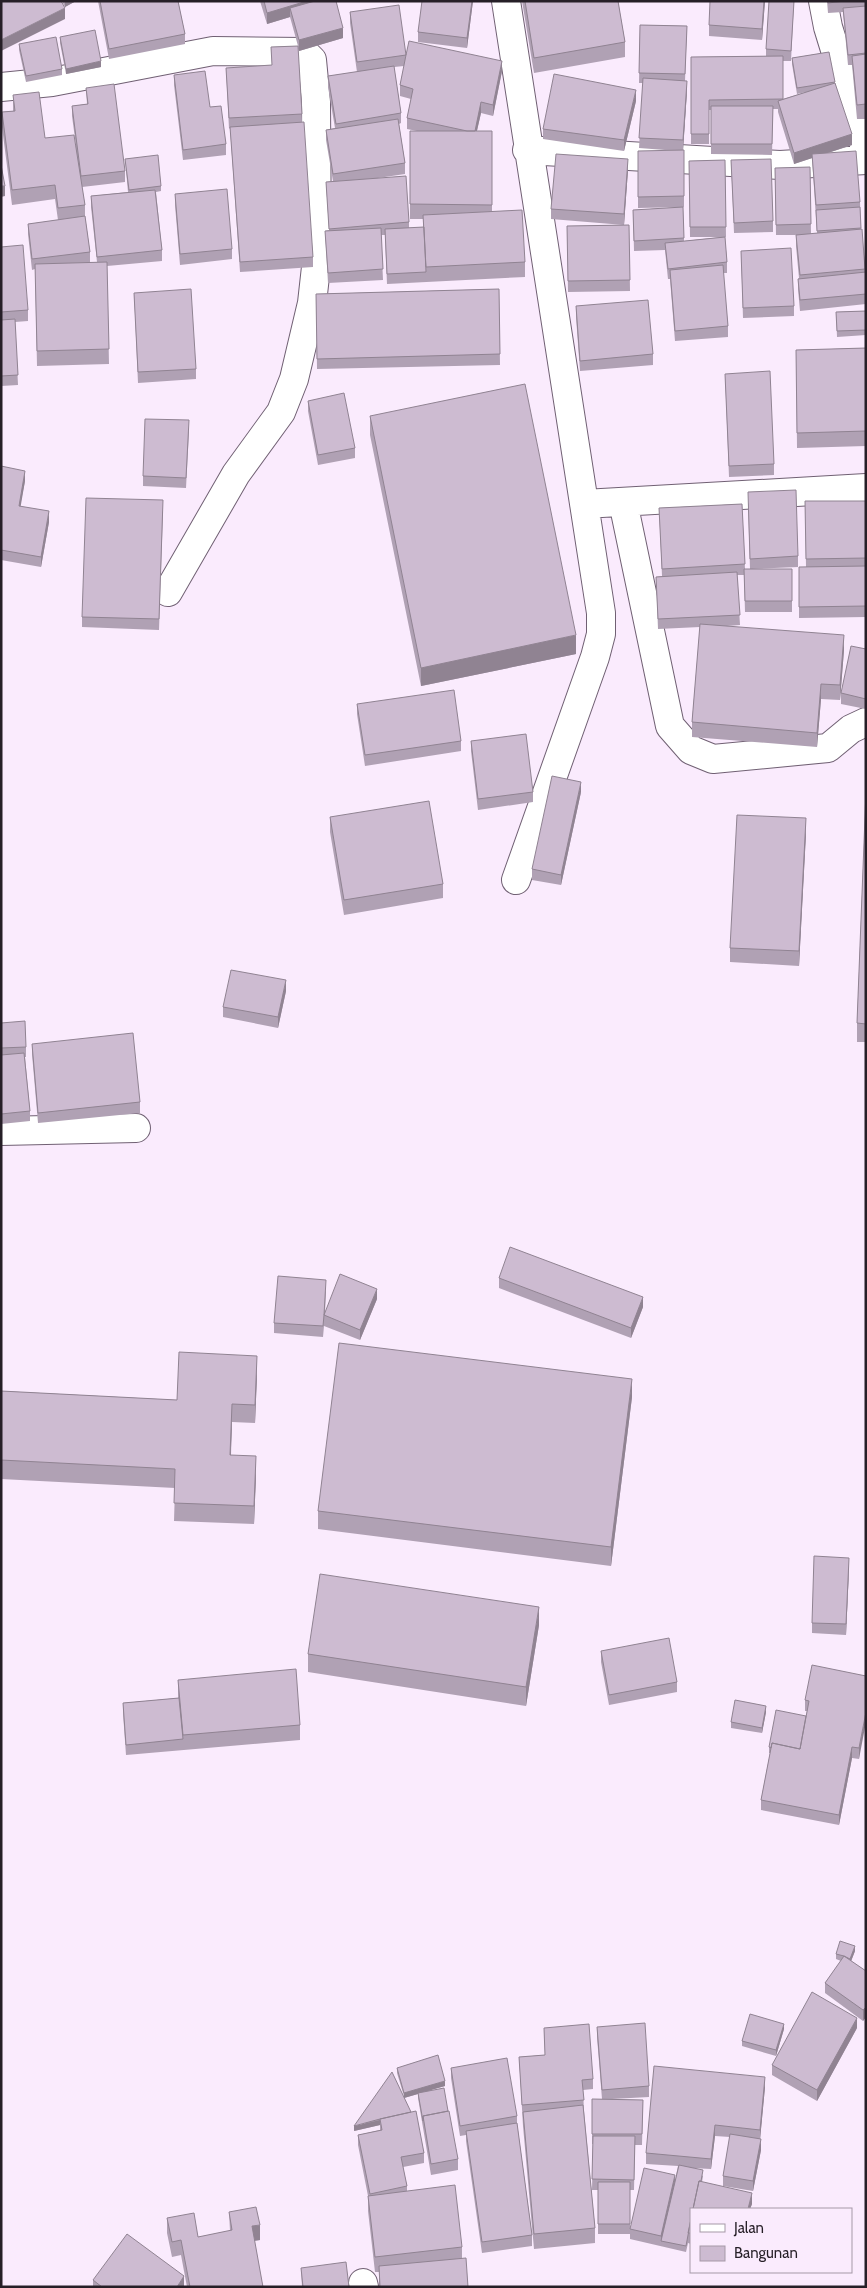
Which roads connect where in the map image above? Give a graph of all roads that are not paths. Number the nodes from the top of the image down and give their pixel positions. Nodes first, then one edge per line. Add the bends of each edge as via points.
1 (506, 1) edge
2 (823, 1) edge
3 (1, 87) edge
4 (527, 150) junction
5 (866, 151) edge
6 (866, 160) edge
7 (866, 488) edge
8 (624, 502) junction
9 (584, 504) junction
10 (168, 592) dead end
11 (866, 722) edge
12 (516, 880) dead end
13 (136, 1128) dead end
14 (1, 1131) edge

1 - 4 street
2 - 5 street
3 - 10 street via 52,82 213,50 304,52 312,60 316,111 317,258 312,303 296,370 281,412 236,474
4 - 6 street via 780,165
4 - 9 street
7 - 8 street
8 - 9 street
8 - 11 street via 670,726 682,742 691,750 713,759 828,748 851,729
9 - 12 street via 601,613 601,634
13 - 14 street

